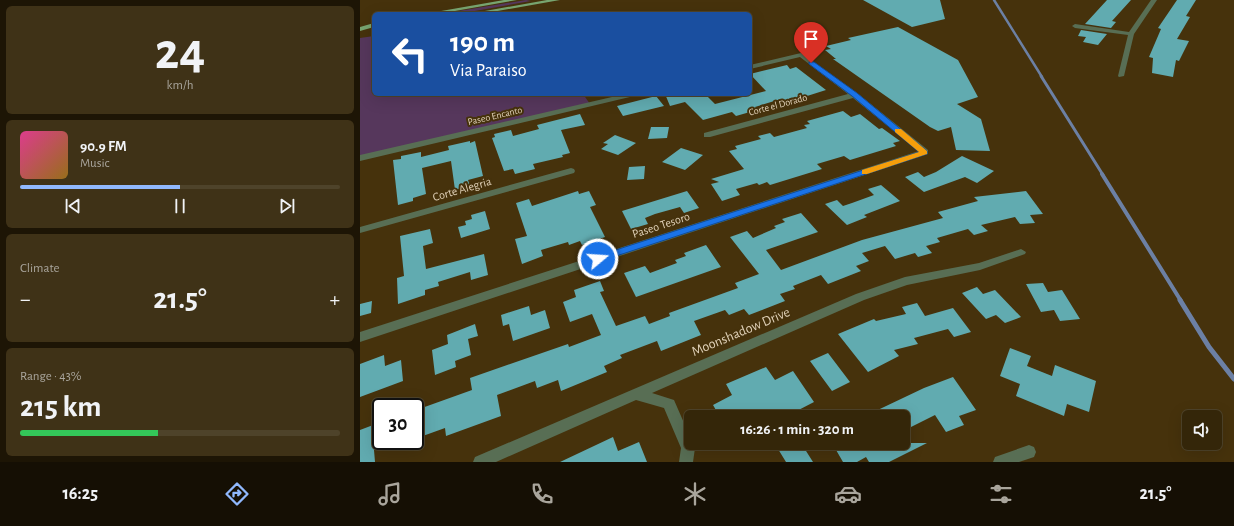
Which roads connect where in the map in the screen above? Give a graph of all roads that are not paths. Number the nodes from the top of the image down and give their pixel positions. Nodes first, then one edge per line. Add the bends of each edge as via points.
1 (514, 0) edge
2 (557, 0) edge
3 (1154, 0) edge
4 (501, 1) edge
5 (438, 12) edge
6 (483, 12) edge
7 (372, 24) edge
8 (360, 25) edge
9 (372, 25) edge
10 (1075, 26) dead end
11 (360, 29) edge
12 (372, 30) edge
13 (360, 32) edge
14 (1131, 34) junction
15 (752, 67) edge
16 (1121, 76) dead end
17 (854, 95) junction
18 (625, 96) edge
19 (707, 134) dead end
20 (360, 158) edge
21 (571, 171) dead end
22 (360, 230) edge
23 (1020, 252) dead end
24 (360, 337) edge
25 (634, 394) junction
26 (1028, 452) dead end
27 (480, 462) edge
28 (686, 462) edge
29 (1000, 462) edge

1 - 4 main road
2 - 6 main road
3 - 14 street
4 - 5 main road
7 - 8 main road
9 - 11 main road
10 - 14 street
12 - 13 main road
14 - 16 street
15 - 17 street via 801,55
17 - 19 street, Corte el Dorado
17 - 24 street, Paseo Tesoro via 925,152
18 - 20 street, Paseo Encanto
21 - 22 street, Corte Alegria
23 - 25 street, Moonshadow Drive via 980,266 905,281 860,297
25 - 27 street, Moonshadow Drive
25 - 28 street via 668,404 688,448
26 - 29 street

